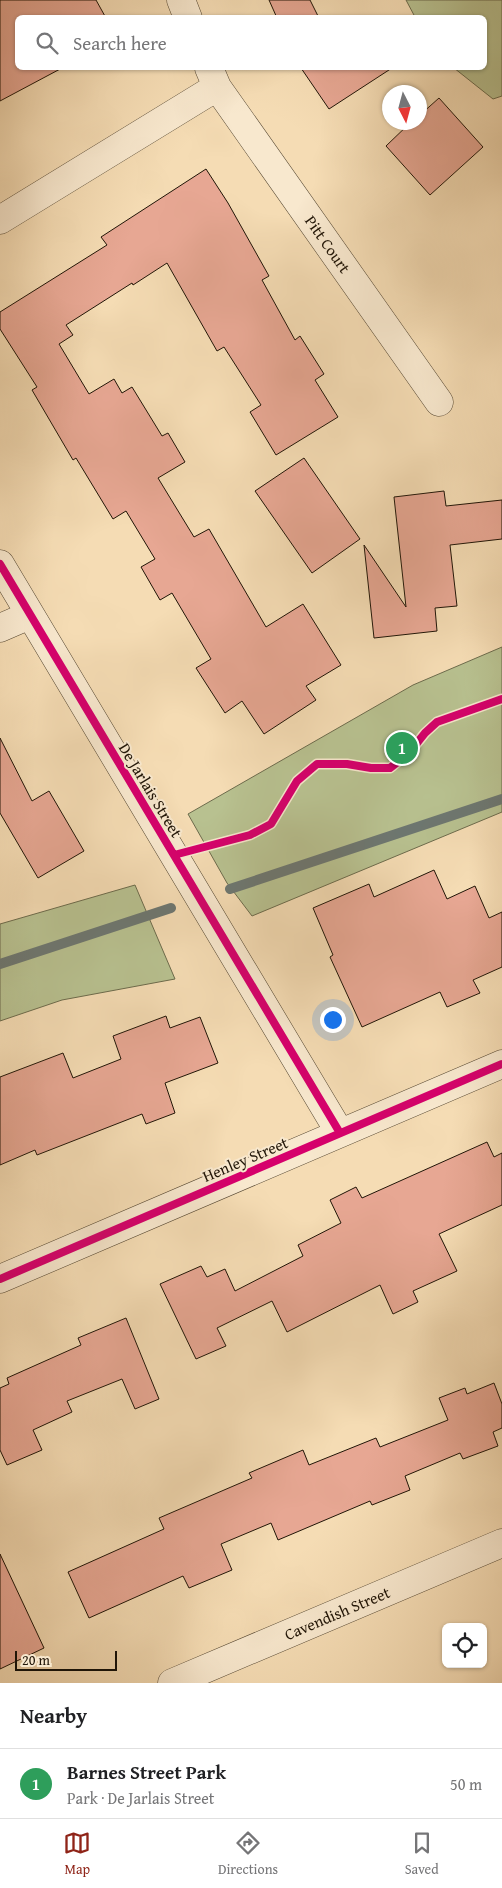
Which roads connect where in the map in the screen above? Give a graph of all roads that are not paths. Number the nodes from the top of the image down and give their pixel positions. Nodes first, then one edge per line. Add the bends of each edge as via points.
1 (181, 0) edge
2 (187, 15) edge
3 (213, 77) edge
4 (0, 220) edge
5 (439, 402) dead end
6 (0, 564) edge
7 (30, 615) junction
8 (0, 628) edge
9 (502, 1064) edge
10 (340, 1133) junction
11 (0, 1279) edge
12 (502, 1543) edge
13 (172, 1683) edge

1 - 2 street
3 - 4 street, Pitt Court
3 - 5 street, Pitt Court
6 - 7 street, De Jarlais Street
7 - 8 street
7 - 10 street, De Jarlais Street
9 - 10 street, Henley Street
10 - 11 street, Henley Street
12 - 13 street, Cavendish Street

